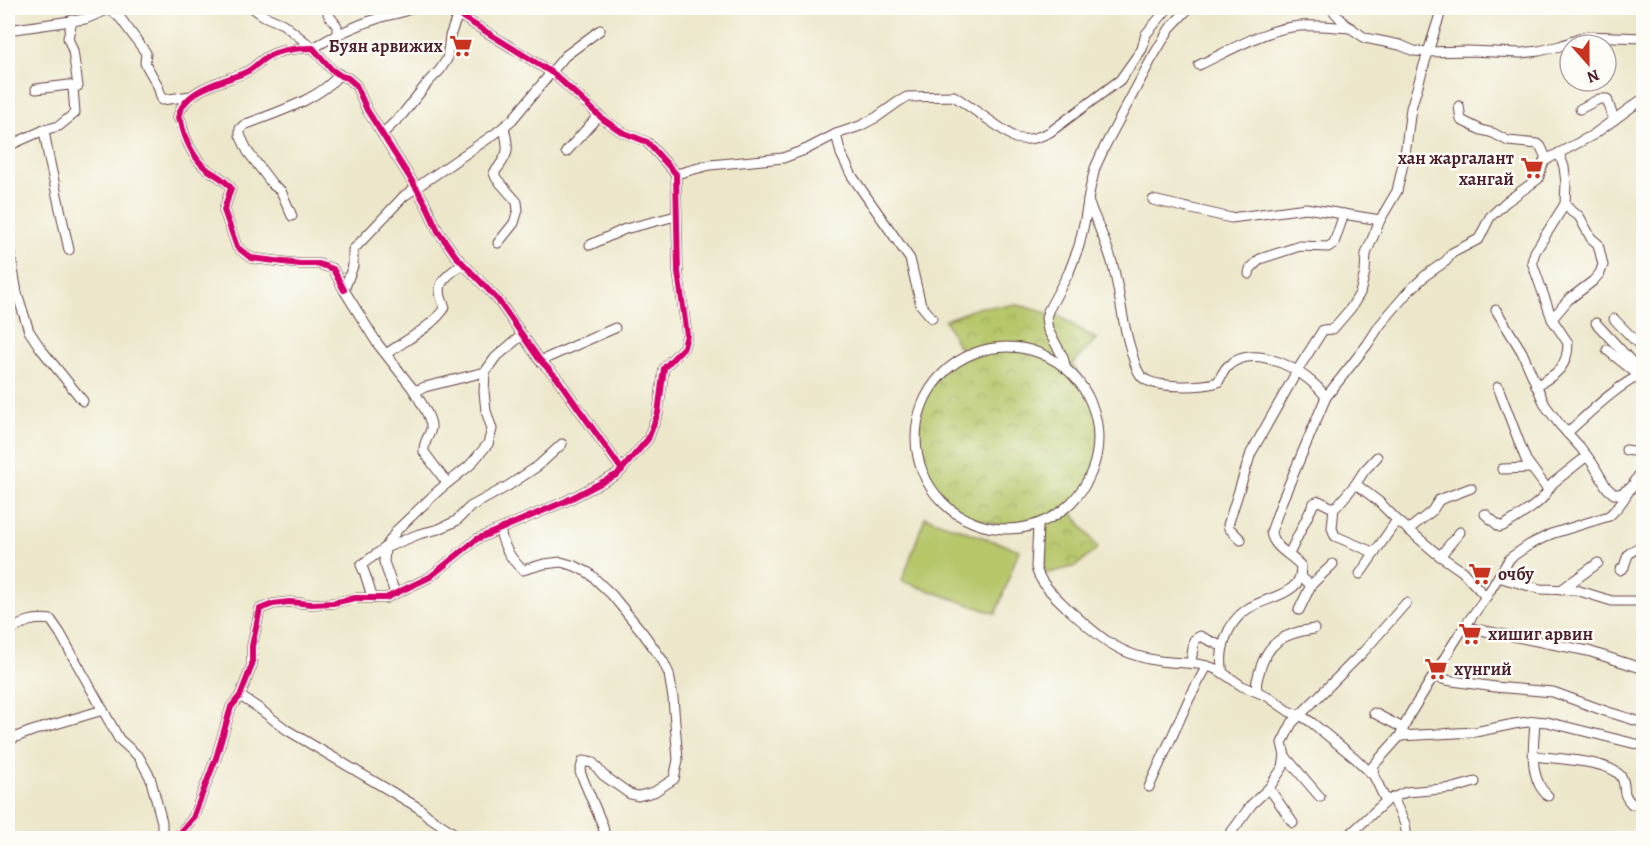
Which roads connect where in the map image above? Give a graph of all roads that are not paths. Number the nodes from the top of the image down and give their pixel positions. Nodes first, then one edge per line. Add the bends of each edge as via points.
1 (110, 8) edge
2 (253, 8) edge
3 (330, 8) edge
4 (411, 8) edge
5 (448, 8) edge
6 (1168, 8) edge
7 (1189, 8) edge
8 (1331, 8) edge
9 (1442, 8) edge
10 (458, 14) junction
11 (72, 20) junction
12 (1352, 28) junction
13 (8, 30) edge
14 (600, 30) dead end
15 (337, 34) junction
16 (1644, 38) edge
17 (313, 48) junction
18 (1428, 52) junction
19 (1199, 65) dead end
20 (552, 73) junction
21 (339, 74) junction
22 (36, 88) dead end
23 (72, 88) junction
24 (193, 96) junction
25 (1644, 98) edge
26 (1459, 106) dead end
27 (1580, 109) dead end
28 (599, 115) junction
29 (1614, 120) junction
30 (504, 127) junction
31 (44, 130) junction
32 (382, 134) junction
33 (836, 134) junction
34 (8, 146) edge
35 (567, 152) dead end
36 (1559, 153) junction
37 (1547, 160) junction
38 (676, 174) junction
39 (416, 187) junction
40 (1152, 200) dead end
41 (1088, 201) junction
42 (1565, 204) junction
43 (8, 210) edge
44 (1344, 214) junction
45 (292, 216) dead end
46 (676, 216) junction
47 (1380, 219) junction
48 (498, 243) dead end
49 (590, 245) dead end
50 (69, 250) dead end
51 (462, 264) junction
52 (1249, 274) dead end
53 (344, 290) junction
54 (1496, 310) dead end
55 (932, 318) dead end
56 (1552, 319) junction
57 (1614, 319) dead end
58 (1596, 323) dead end
59 (615, 328) dead end
60 (522, 335) junction
61 (1607, 350) dead end
62 (1644, 350) edge
63 (386, 354) junction
64 (540, 361) junction
65 (1066, 369) junction
66 (1298, 371) junction
67 (484, 372) junction
68 (1642, 375) edge
69 (1536, 386) junction
70 (1497, 387) dead end
71 (413, 389) junction
72 (1326, 397) junction
73 (83, 401) dead end
74 (1567, 433) junction
75 (562, 444) dead end
76 (1626, 450) dead end
77 (1644, 455) edge
78 (1587, 456) junction
79 (1377, 457) dead end
80 (1644, 467) edge
81 (1531, 468) junction
82 (1502, 469) dead end
83 (622, 470) junction
84 (447, 483) junction
85 (1633, 484) junction
86 (1355, 485) junction
87 (1471, 488) dead end
88 (1548, 490) junction
89 (1644, 496) edge
90 (1334, 507) junction
91 (1485, 514) dead end
92 (1397, 520) junction
93 (1038, 526) junction
94 (500, 530) junction
95 (1408, 530) junction
96 (1460, 532) dead end
97 (1241, 540) dead end
98 (1644, 545) edge
99 (385, 548) junction
100 (1375, 553) junction
101 (1289, 554) junction
102 (1440, 556) junction
103 (1598, 563) dead end
104 (1334, 564) dead end
105 (1620, 570) dead end
106 (1360, 574) dead end
107 (1301, 577) junction
108 (1498, 577) junction
109 (1311, 585) junction
110 (1561, 590) junction
111 (395, 593) junction
112 (1486, 597) junction
113 (373, 598) junction
114 (1644, 602) edge
115 (1406, 603) dead end
116 (1299, 610) dead end
117 (1465, 627) junction
118 (1314, 629) dead end
119 (8, 632) edge
120 (1223, 647) junction
121 (1191, 663) junction
122 (1207, 666) junction
123 (1644, 669) edge
124 (1223, 673) junction
125 (1434, 677) junction
126 (1258, 692) junction
127 (240, 696) junction
128 (103, 710) junction
129 (1374, 713) dead end
130 (1300, 715) junction
131 (1535, 722) junction
132 (1644, 723) edge
133 (1401, 732) junction
134 (8, 740) edge
135 (1644, 746) edge
136 (1285, 756) junction
137 (1534, 756) junction
138 (1374, 776) junction
139 (1475, 782) dead end
140 (1149, 787) dead end
141 (1269, 788) junction
142 (1548, 796) dead end
143 (1320, 797) dead end
144 (1390, 800) junction
145 (1632, 804) dead end
146 (1293, 823) dead end
147 (162, 838) edge
148 (176, 838) edge
149 (460, 838) edge
150 (605, 838) edge
151 (1227, 838) edge
152 (1346, 838) edge
153 (1407, 838) edge

1 - 11 street
1 - 24 street via 146,53 145,63 162,100
2 - 17 street via 283,24
3 - 15 street via 328,14 337,26
4 - 15 street
5 - 10 street
6 - 33 street via 1146,34 1142,49 1120,80 1042,136 1015,138 954,96 907,97 863,124
7 - 41 street via 1170,28 1105,146
8 - 12 street
9 - 18 street
10 - 20 street
10 - 32 street via 447,59
11 - 13 street
11 - 23 street via 68,38 78,86
12 - 18 street via 1365,38
12 - 19 street via 1299,26 1281,30
14 - 20 street via 566,56
15 - 17 street
16 - 18 street via 1587,36 1521,53
17 - 21 street
17 - 24 street via 267,56 247,72
18 - 47 street via 1410,108 1397,191
20 - 28 street
20 - 30 street
21 - 32 street via 356,85
21 - 45 street via 316,94 240,129 248,152 281,191
22 - 23 street
23 - 31 street via 75,113 60,126
24 - 53 street via 178,118 194,154 231,188 224,210 237,247 251,258 319,264 333,269
25 - 29 street
26 - 37 street via 1461,120 1508,141 1538,144
27 - 29 street via 1607,99
28 - 35 street
28 - 38 street via 622,132 647,142
29 - 36 street
30 - 39 street
30 - 48 street via 509,150 494,173 518,202 518,210 514,223
31 - 34 street
31 - 50 street
32 - 39 street
33 - 38 street via 783,158 710,165
33 - 55 street via 840,154 852,176 910,259 921,305
36 - 37 street
36 - 42 street via 1566,183
37 - 72 street via 1538,179 1490,217 1479,239 1452,253 1407,293
38 - 46 street
39 - 51 street via 438,231
39 - 53 street via 353,250 353,266
40 - 44 street via 1231,218 1306,208
41 - 65 street via 1074,259 1046,318
41 - 66 street via 1113,263 1125,330 1142,378 1155,383 1208,385 1218,382 1227,366 1243,357 1260,357
42 - 56 street via 1532,262
42 - 56 street via 1579,216 1598,244 1604,265 1593,281 1568,300
43 - 73 street via 17,293 29,331
44 - 47 street
44 - 52 street via 1334,243 1328,247 1300,246 1260,259
46 - 49 street via 625,229
46 - 83 street via 678,272 687,335 684,347 664,368 658,413 648,439
47 - 66 street via 1366,254 1360,293 1333,329 1323,330
51 - 60 street via 488,288
51 - 63 street via 440,287 444,310
53 - 63 street
54 - 69 street via 1522,352
56 - 69 street via 1568,347 1556,375
57 - 62 street
58 - 68 street
59 - 64 street
60 - 64 street
60 - 67 street
61 - 68 street
63 - 71 street
64 - 83 street via 557,378
65 - 93 street via 1085,390 1092,406 1096,422 1095,462 1071,503
65 - 93 street via 1035,350 1017,346 977,352 959,360 931,385 918,415 916,443 921,469 945,506 984,527 1002,530
66 - 72 street
66 - 97 street via 1251,453 1228,525
67 - 71 street
67 - 84 street via 486,411 492,429 488,444
68 - 74 street via 1608,397
69 - 74 street
70 - 81 street
71 - 84 street via 431,421 424,452
72 - 101 street via 1271,532 1275,542
74 - 78 street
75 - 99 street via 538,466 470,507 456,521
76 - 77 street
78 - 85 street via 1614,494
78 - 88 street
79 - 86 street
80 - 85 street
81 - 82 street
81 - 88 street
83 - 94 street via 567,501
84 - 99 street via 397,530
85 - 89 street
85 - 108 street via 1609,516 1529,545 1510,558
86 - 90 street
86 - 92 street
87 - 95 street via 1439,500 1432,512
88 - 91 street via 1503,526
90 - 100 street via 1335,536
90 - 101 street via 1314,503
92 - 95 street
92 - 100 street
93 - 121 street via 1037,574 1097,636 1136,657
94 - 111 street via 477,539 430,577
94 - 150 street via 502,541 523,570 561,562 589,573 644,633 669,674 678,760 675,779 654,792 638,796 603,775 593,763 583,761 580,772
95 - 102 street
96 - 102 street
98 - 105 street via 1627,554
99 - 111 street via 384,561
99 - 113 street via 361,566
100 - 106 street
101 - 107 street via 1301,566
102 - 112 street via 1462,571
103 - 110 street
104 - 109 street
107 - 109 street
107 - 120 street via 1294,587 1246,610 1226,635
108 - 110 street via 1540,589
108 - 112 street
109 - 116 street
110 - 114 street via 1576,590 1612,601
111 - 113 street
112 - 117 street
113 - 127 street via 333,603 289,602 260,609 252,665
115 - 130 street via 1365,651
117 - 123 street via 1588,651
117 - 125 street
118 - 126 street via 1285,636 1272,644 1261,664
119 - 128 street via 26,621 51,620
120 - 121 street via 1200,636 1194,640
120 - 124 street
121 - 122 street
122 - 124 street
122 - 140 street
124 - 126 street
125 - 132 street via 1553,692
125 - 133 street
126 - 130 street
127 - 148 street via 231,707 193,818
127 - 149 street via 287,730 418,808
128 - 134 street
128 - 147 street via 119,739 139,758 150,777 162,822
129 - 133 street
130 - 136 street via 1282,743
130 - 138 street
131 - 133 street via 1475,732
131 - 135 street
131 - 137 street
133 - 138 street via 1373,766
136 - 141 street
136 - 143 street
137 - 142 street via 1536,775
137 - 145 street via 1595,763 1616,773
138 - 144 street
139 - 144 street via 1406,792
141 - 146 street
141 - 151 street
144 - 152 street
144 - 153 street via 1405,824

